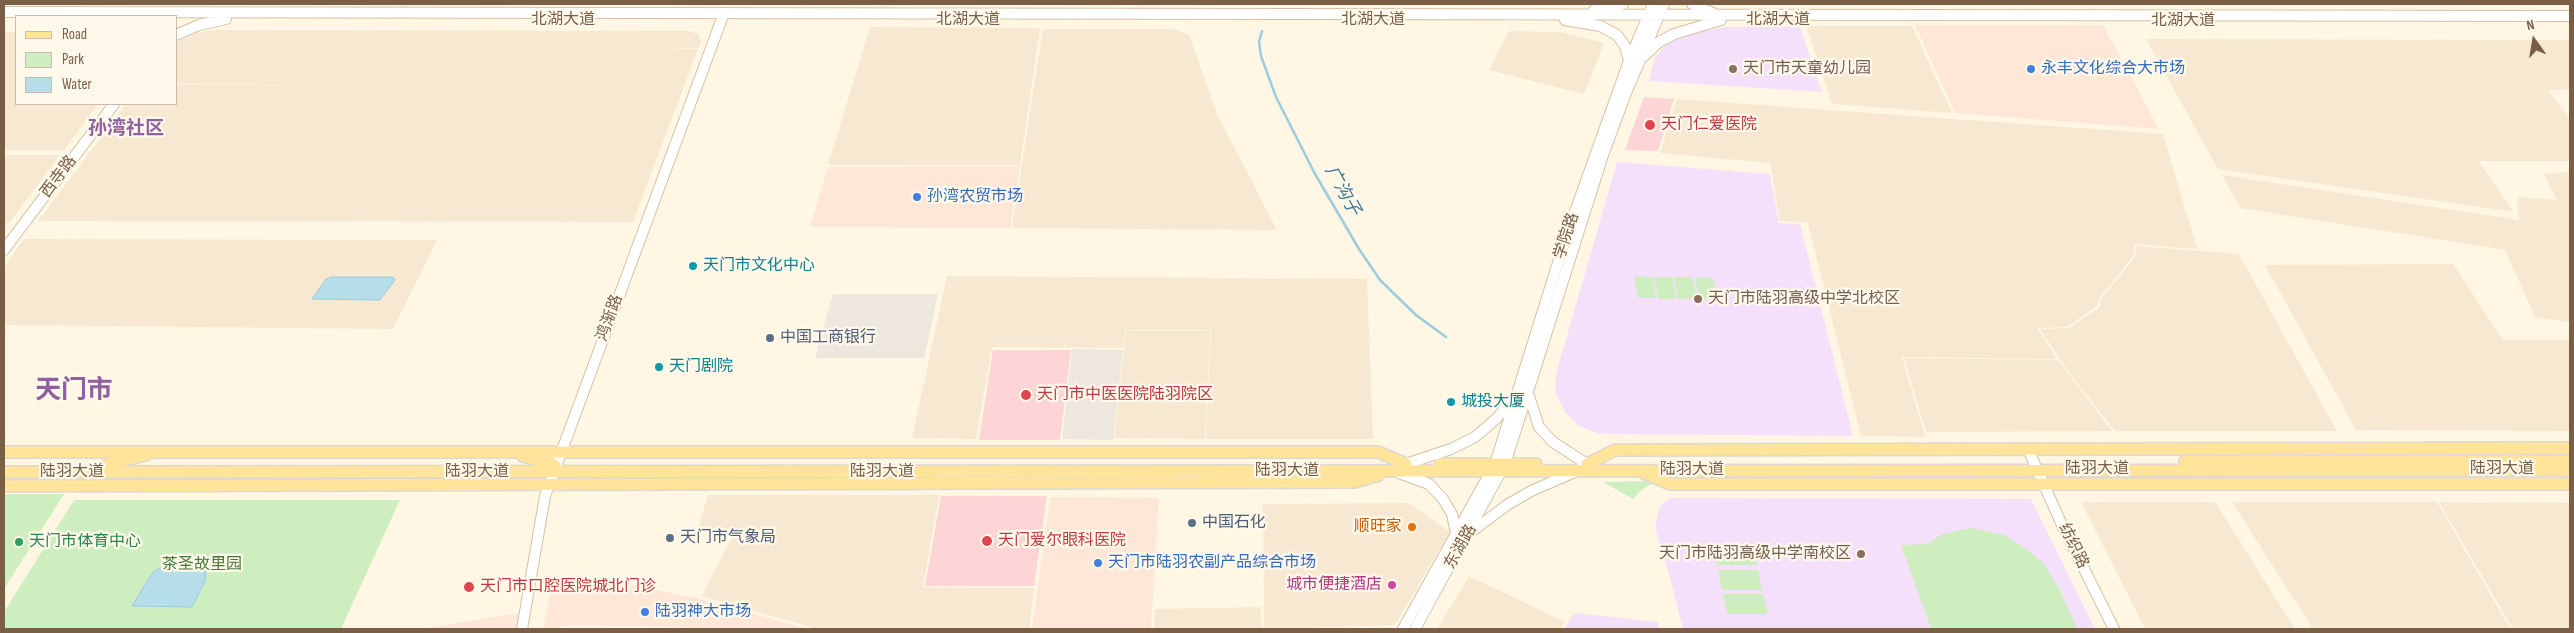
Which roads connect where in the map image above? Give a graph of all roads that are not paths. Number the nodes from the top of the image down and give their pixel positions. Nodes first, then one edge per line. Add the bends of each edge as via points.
1 (1623, 4) edge
2 (1653, 4) edge
3 (1664, 4) edge
4 (1692, 4) edge
5 (4, 12) edge
6 (91, 15) edge
7 (723, 16) junction
8 (2570, 16) edge
9 (1566, 17) junction
10 (1652, 17) junction
11 (178, 18) edge
12 (1721, 18) junction
13 (226, 19) junction
14 (2570, 21) edge
15 (178, 34) edge
16 (1634, 62) junction
17 (113, 105) edge
18 (4, 250) edge
19 (1524, 393) junction
20 (2570, 448) edge
21 (2028, 449) junction
22 (164, 451) junction
23 (4, 452) edge
24 (509, 452) junction
25 (560, 452) junction
26 (2570, 461) edge
27 (108, 464) junction
28 (1406, 464) junction
29 (4, 465) edge
30 (2036, 465) junction
31 (1582, 467) junction
32 (1498, 468) junction
33 (554, 469) junction
34 (2570, 470) edge
35 (1393, 471) junction
36 (1638, 471) junction
37 (4, 472) edge
38 (206, 472) junction
39 (2044, 483) junction
40 (2570, 484) edge
41 (4, 486) edge
42 (226, 486) junction
43 (510, 486) junction
44 (548, 486) junction
45 (1461, 534) junction
46 (522, 629) edge
47 (1402, 629) edge
48 (1415, 629) edge
49 (2114, 629) edge

1 - 9 main road
2 - 10 main road, 学院路
3 - 10 main road, 学院路
4 - 12 main road
5 - 6 main road, 北湖大道
7 - 9 main road, 北湖大道
7 - 11 main road, 北湖大道
7 - 13 main road, 北湖大道
7 - 25 main road, 鸿渐路
8 - 12 main road, 北湖大道
9 - 10 main road, 北湖大道
9 - 16 main road via 1600,26 1617,35
10 - 12 main road, 北湖大道
10 - 16 main road, 学院路
11 - 13 main road, 北湖大道
12 - 14 main road, 北湖大道
12 - 16 main road via 1666,38
13 - 15 main road
16 - 19 main road, 学院路
17 - 18 main road, 西寺路
19 - 28 main road via 1475,437
19 - 31 main road via 1538,427
19 - 32 main road, 学院路
20 - 21 main road
21 - 30 main road, 纺织路
21 - 31 main road via 1615,450
22 - 23 main road
22 - 24 main road
22 - 27 main road
24 - 25 main road
24 - 33 main road
25 - 28 main road via 1378,452
25 - 33 main road, 鸿渐路
26 - 30 main road, 陆羽大道
27 - 29 main road, 陆羽大道
27 - 33 main road, 陆羽大道
28 - 32 main road, 陆羽大道
28 - 33 main road, 陆羽大道
30 - 31 main road, 陆羽大道
30 - 34 main road, 陆羽大道
30 - 36 main road, 陆羽大道
30 - 39 main road, 纺织路
31 - 32 main road, 陆羽大道
31 - 36 main road, 陆羽大道
31 - 45 main road via 1523,495
32 - 35 main road, 陆羽大道
32 - 45 main road, 东湖路
33 - 35 main road, 陆羽大道
33 - 38 main road, 陆羽大道
33 - 43 main road
33 - 44 main road, 鸿渐路
35 - 44 main road via 1356,482
35 - 45 main road via 1429,484 1448,506
36 - 39 main road via 1670,484
37 - 38 main road, 陆羽大道
38 - 42 main road
39 - 40 main road
39 - 49 main road, 纺织路
41 - 42 main road
42 - 43 main road
43 - 44 main road
44 - 46 main road, 鸿渐路
45 - 47 main road, 东湖路
45 - 48 main road, 东湖路

